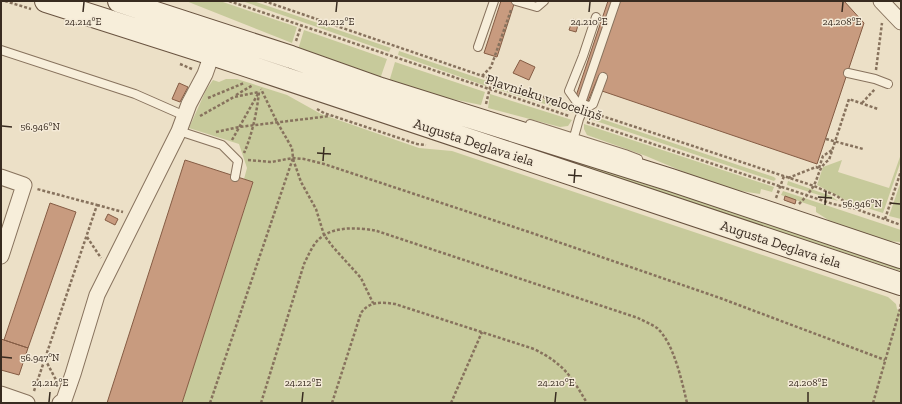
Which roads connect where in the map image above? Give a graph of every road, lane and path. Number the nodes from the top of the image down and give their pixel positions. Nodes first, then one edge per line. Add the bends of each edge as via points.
1 (46, 1) edge
2 (119, 1) edge
3 (229, 1) edge
4 (264, 1) edge
5 (494, 1) edge
6 (544, 1) edge
7 (616, 1) edge
8 (881, 1) edge
9 (513, 5) edge
10 (596, 17) dead end
11 (883, 20) dead end
12 (901, 22) edge
13 (301, 26) junction
14 (294, 46) dead end
15 (478, 47) dead end
16 (1, 50) edge
17 (212, 54) junction
18 (848, 73) dead end
19 (482, 76) junction
20 (603, 77) dead end
21 (492, 79) junction
22 (875, 79) junction
23 (246, 82) dead end
24 (259, 83) dead end
25 (888, 84) dead end
26 (265, 85) dead end
27 (489, 89) junction
28 (260, 90) junction
29 (234, 97) junction
30 (862, 103) junction
31 (428, 104) junction
32 (584, 107) junction
33 (878, 109) dead end
34 (187, 110) junction
35 (484, 112) joint
36 (332, 116) dead end
37 (579, 119) junction
38 (519, 121) dead end
39 (277, 122) junction
40 (252, 125) junction
41 (239, 127) junction
42 (179, 131) junction
43 (574, 137) junction
44 (200, 138) junction
45 (826, 139) dead end
46 (835, 142) junction
47 (226, 149) junction
48 (864, 149) dead end
49 (832, 150) junction
50 (293, 158) junction
51 (238, 161) junction
52 (820, 168) junction
53 (901, 171) edge
54 (784, 176) junction
55 (1, 177) edge
56 (236, 177) dead end
57 (788, 178) junction
58 (671, 180) junction
59 (24, 185) junction
60 (780, 186) junction
61 (814, 186) junction
62 (806, 195) junction
63 (776, 198) dead end
64 (97, 205) junction
65 (798, 206) dead end
66 (853, 208) junction
67 (137, 216) junction
68 (884, 219) junction
69 (901, 225) edge
70 (324, 235) junction
71 (87, 237) junction
72 (867, 246) junction
73 (901, 246) edge
74 (1, 256) edge
75 (901, 257) edge
76 (109, 268) junction
77 (901, 284) edge
78 (373, 303) junction
79 (901, 304) edge
80 (900, 309) edge
81 (482, 332) junction
82 (45, 359) junction
83 (885, 360) junction
84 (1, 394) edge
85 (64, 397) edge
86 (30, 399) edge
87 (210, 403) edge
88 (261, 403) edge
89 (332, 403) edge
90 (451, 403) edge
91 (588, 403) edge
92 (687, 403) edge
93 (873, 403) edge

1 - 17 main road, Augusta Deglava iela
2 - 31 main road, Augusta Deglava iela
3 - 13 path, Pļavnieku veloceliņš
4 - 19 path
5 - 15 lane
6 - 9 lane via 537,7
7 - 32 lane
8 - 12 street
9 - 19 path via 491,67
10 - 32 lane via 569,91
11 - 22 path
13 - 14 path
13 - 27 path, Pļavnieku veloceliņš
16 - 34 lane
17 - 34 street
17 - 77 main road, Augusta Deglava iela
18 - 22 lane
19 - 21 path
20 - 32 lane via 593,104
21 - 27 path
21 - 32 path
22 - 25 lane
22 - 30 path via 875,88
23 - 34 path
24 - 29 path
26 - 28 path
27 - 35 path
27 - 37 path, Pļavnieku veloceliņš
28 - 29 path
28 - 39 path
28 - 40 path
28 - 41 path
29 - 42 path via 193,119
30 - 33 path
30 - 46 path via 849,99
31 - 35 lane
31 - 58 main road, Augusta Deglava iela
32 - 37 lane
32 - 54 path
34 - 42 street
36 - 39 path
37 - 43 lane
37 - 60 path, Pļavnieku veloceliņš
38 - 43 lane
39 - 40 path
39 - 50 path via 292,148
40 - 41 path
40 - 51 path via 248,145
41 - 44 path
41 - 47 path
42 - 44 lane
42 - 67 street
43 - 58 lane via 649,164
44 - 47 lane via 222,145
45 - 46 path
46 - 48 path
46 - 49 path
47 - 51 lane
49 - 52 path via 829,160
49 - 52 path via 823,156
50 - 51 path via 271,162 245,159
50 - 70 path via 301,182 316,209
50 - 83 path via 324,164 532,233 720,298
50 - 87 path
51 - 56 lane
52 - 57 path via 816,167
52 - 61 path
53 - 68 path
54 - 57 path
54 - 60 path
55 - 59 street
57 - 61 path
58 - 72 main road, Augusta Deglava iela
59 - 64 path
59 - 74 street
60 - 62 path, Pļavnieku veloceliņš
60 - 63 path
61 - 62 path
61 - 66 path via 837,196
62 - 65 path
62 - 66 path, Pļavnieku veloceliņš
64 - 67 path
64 - 71 path
66 - 68 path
67 - 76 street
68 - 69 path
70 - 78 path via 361,278
70 - 88 path via 314,244 304,264
70 - 92 path via 336,230 355,228 377,231 638,318 662,334 676,361
71 - 76 path
71 - 82 path
72 - 73 main road
72 - 75 main road, Augusta Deglava iela
76 - 85 street via 97,295
78 - 81 path via 395,304
78 - 89 path via 361,313
79 - 80 path
80 - 83 path
81 - 90 path
81 - 91 path via 549,356 569,374
82 - 85 path
82 - 86 path
83 - 93 path
84 - 86 street

